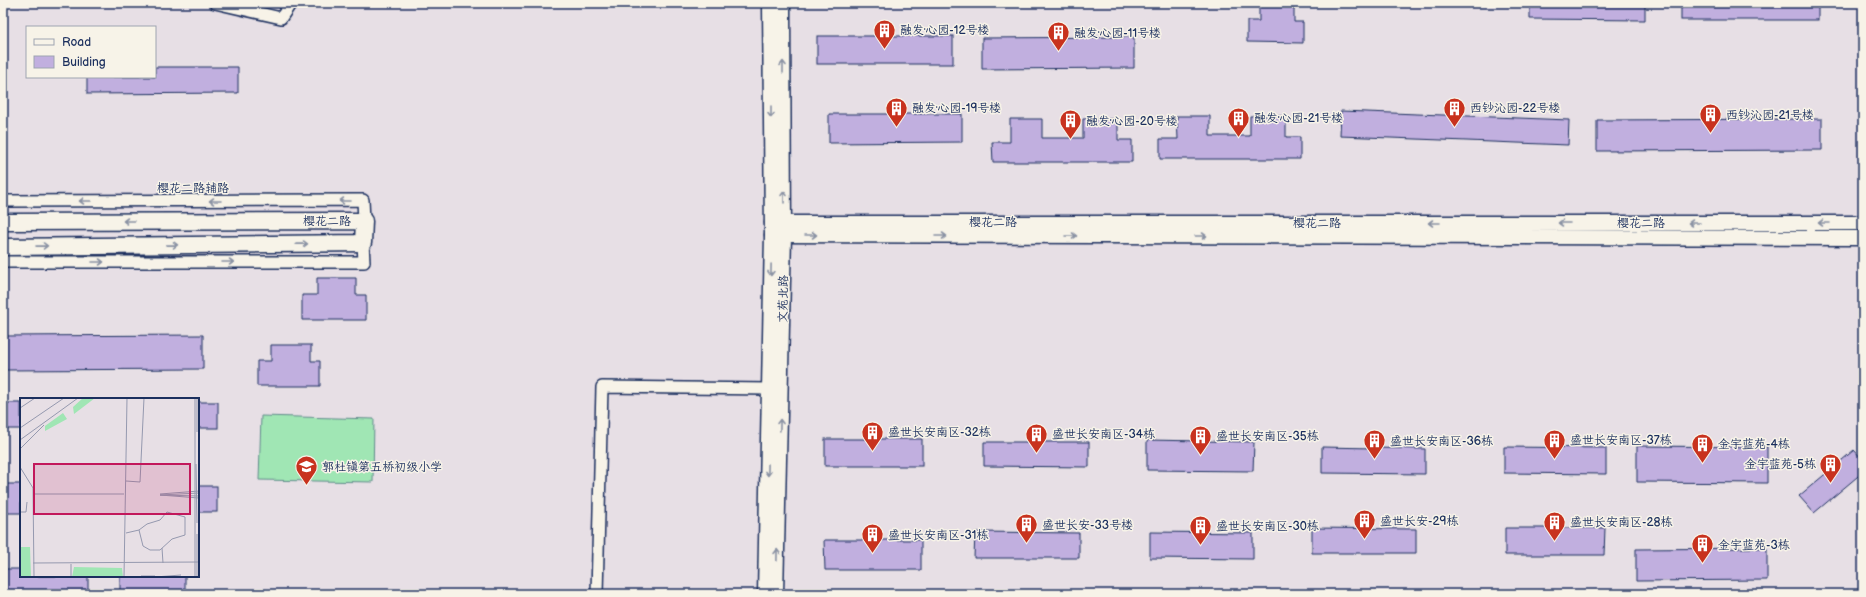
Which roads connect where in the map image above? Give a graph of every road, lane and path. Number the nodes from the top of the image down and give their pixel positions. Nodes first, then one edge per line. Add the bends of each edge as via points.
1 (215, 3) edge
2 (291, 3) edge
3 (770, 3) edge
4 (783, 3) edge
5 (3, 201) edge
6 (364, 221) junction
7 (3, 222) edge
8 (1863, 223) edge
9 (778, 229) junction
10 (1863, 238) edge
11 (363, 243) junction
12 (3, 247) edge
13 (3, 262) edge
14 (769, 389) junction
15 (597, 594) edge
16 (765, 594) edge
17 (776, 594) edge

1 - 2 street via 281,18
3 -> 9 street, 文苑北路
9 -> 4 street, 文苑北路
6 -> 5 street, 樱花二路辅路 via 363,200
6 -> 7 main road, 樱花二路
6 - 11 main road, 樱花二路
8 -> 9 street, 樱花二路
9 -> 10 street, 樱花二路
9 -> 14 street, 文苑北路
17 -> 9 street, 文苑北路
12 -> 11 main road, 樱花二路
13 -> 11 street via 364,262
14 - 15 street via 602,387
14 -> 16 street, 文苑北路

